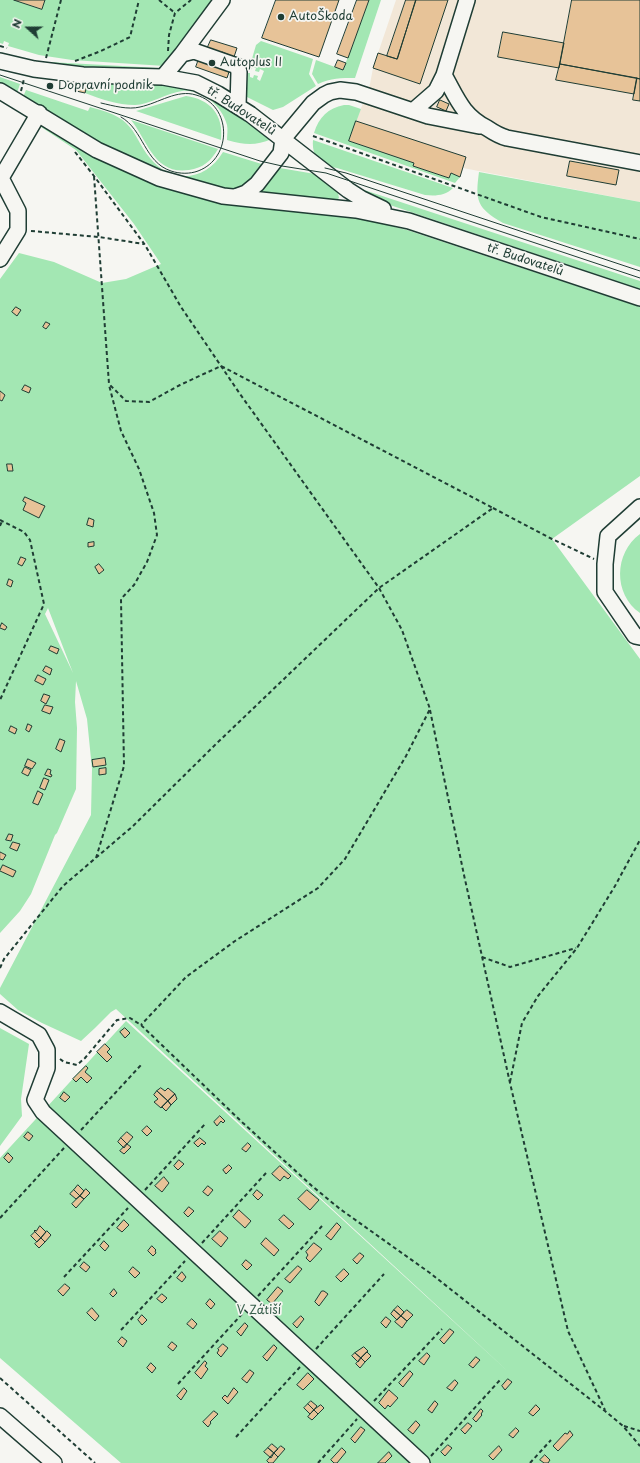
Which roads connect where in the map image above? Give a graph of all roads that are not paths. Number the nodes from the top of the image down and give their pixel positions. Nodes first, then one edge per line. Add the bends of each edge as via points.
1 (222, 0) edge
2 (468, 0) edge
3 (175, 54) junction
4 (0, 61) edge
5 (444, 75) junction
6 (163, 76) junction
7 (0, 91) edge
8 (238, 106) junction
9 (413, 111) junction
10 (39, 113) junction
11 (484, 127) junction
12 (283, 139) junction
13 (638, 164) edge
14 (235, 197) junction
15 (409, 221) junction
16 (0, 260) edge
17 (640, 298) edge
18 (640, 508) edge
19 (640, 637) edge
20 (0, 1012) edge
21 (0, 1416) edge
22 (426, 1460) edge
23 (54, 1463) edge

1 - 3 street
2 - 5 street
3 - 6 street
3 - 8 street via 194,51 237,66
4 - 6 street, tř. Budovatelů via 34,69 83,75
5 - 9 street via 436,91
5 - 11 street via 465,112
6 - 8 street, tř. Budovatelů via 196,84
7 - 10 street, tř. Budovatelů
8 - 12 street, tř. Budovatelů
9 - 11 street
9 - 12 street via 356,92 334,91 313,103
10 - 14 street, tř. Budovatelů via 97,150 160,178
10 - 16 street via 1,178 18,211 18,230
11 - 13 street via 507,138
12 - 14 street via 281,153 274,164 250,190
12 - 15 street, tř. Budovatelů via 352,193
14 - 15 street, tř. Budovatelů via 356,210
15 - 17 street, tř. Budovatelů
18 - 19 street via 608,536 605,564 605,592 635,636
20 - 22 street via 39,1035 47,1050 47,1068 35,1100 43,1112 366,1410
21 - 23 street

